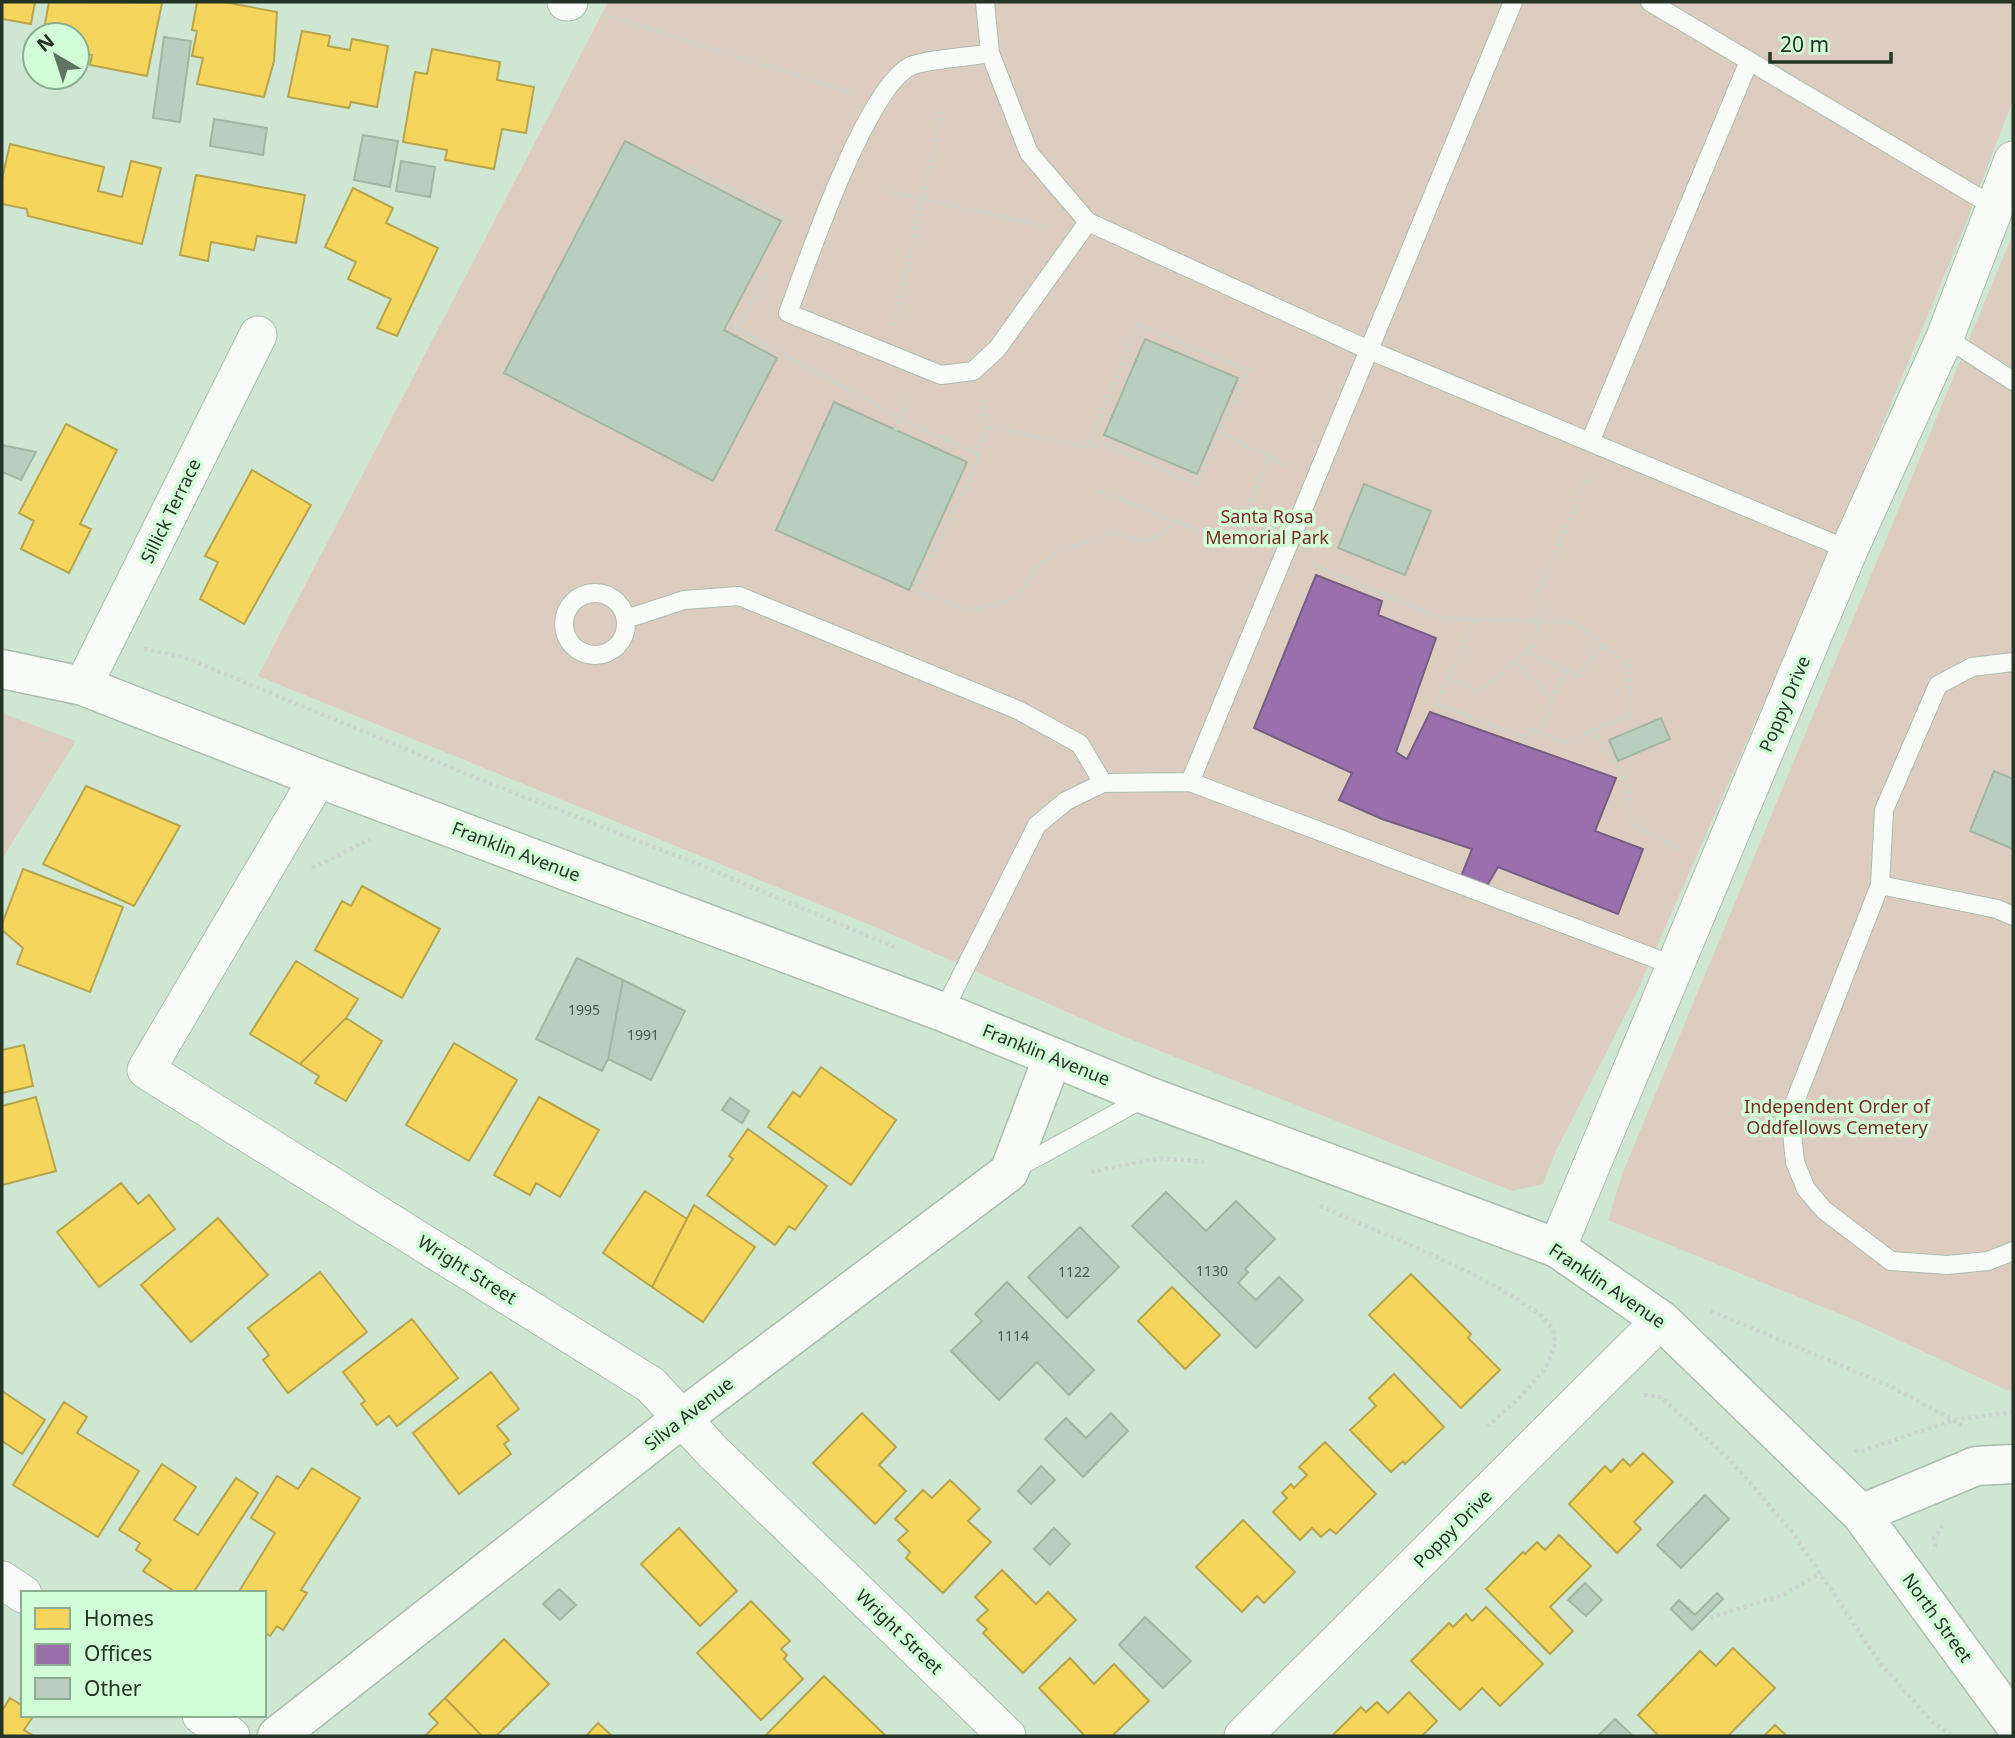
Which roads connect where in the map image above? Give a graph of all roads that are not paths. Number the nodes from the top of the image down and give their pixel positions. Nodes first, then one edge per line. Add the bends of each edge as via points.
1 (985, 2) edge
2 (1513, 2) edge
3 (1650, 2) edge
4 (990, 53) junction
5 (1749, 61) junction
6 (2013, 160) edge
7 (1993, 206) junction
8 (1084, 228) junction
9 (258, 335) dead end
10 (1945, 337) junction
11 (1368, 350) junction
12 (2013, 381) edge
13 (1590, 442) junction
14 (1849, 550) junction
15 (625, 619) dead end
16 (2013, 662) edge
17 (2, 668) edge
18 (83, 687) junction
19 (318, 778) junction
20 (1190, 782) junction
21 (1103, 783) junction
22 (1880, 885) junction
23 (2013, 916) edge
24 (1675, 966) junction
25 (943, 1012) junction
26 (1052, 1059) junction
27 (1148, 1096) junction
28 (1009, 1172) junction
29 (1557, 1248) junction
30 (2013, 1251) edge
31 (1661, 1320) junction
32 (681, 1419) junction
33 (2013, 1464) edge
34 (1861, 1514) junction
35 (2, 1580) edge
36 (21, 1593) edge
37 (204, 1717) edge
38 (2013, 1722) edge
39 (231, 1736) edge
40 (277, 1736) edge
41 (1007, 1736) edge
42 (1243, 1736) edge

1 - 4 lane
2 - 11 lane
3 - 5 lane
4 - 8 lane via 1029,153
4 - 8 lane via 910,66 876,101 788,313 941,375 973,372 997,349
5 - 7 lane
5 - 13 lane
6 - 7 street, Poppy Drive
7 - 10 street, Poppy Drive
8 - 11 lane
9 - 18 street, Sillick Terrace
10 - 12 lane
10 - 14 street, Poppy Drive
11 - 13 lane
11 - 20 lane
13 - 14 lane
14 - 24 street, Poppy Drive
15 - 21 lane via 684,600 739,596 1018,710 1080,744
16 - 22 lane via 1972,667 1938,685 1884,810
17 - 18 main road, Franklin Avenue
18 - 19 main road, Franklin Avenue
19 - 25 main road, Franklin Avenue
19 - 32 street, Wright Street via 146,1070 651,1384
20 - 21 lane
20 - 24 lane
21 - 25 lane via 1066,801 1037,825
22 - 23 lane
22 - 30 lane via 1790,1114 1795,1162 1806,1189 1824,1210 1891,1261 1947,1265 1988,1261
24 - 29 street, Poppy Drive
25 - 26 main road, Franklin Avenue
26 - 27 main road, Franklin Avenue
26 - 28 main road
27 - 28 lane
27 - 29 main road, Franklin Avenue
28 - 32 main road, Silva Avenue
29 - 31 main road, Franklin Avenue
31 - 34 main road, Franklin Avenue
31 - 42 street, Poppy Drive
32 - 40 main road, Silva Avenue
32 - 41 street, Wright Street
33 - 34 main road via 1976,1466
34 - 38 main road, North Street
35 - 36 street
37 - 39 street

